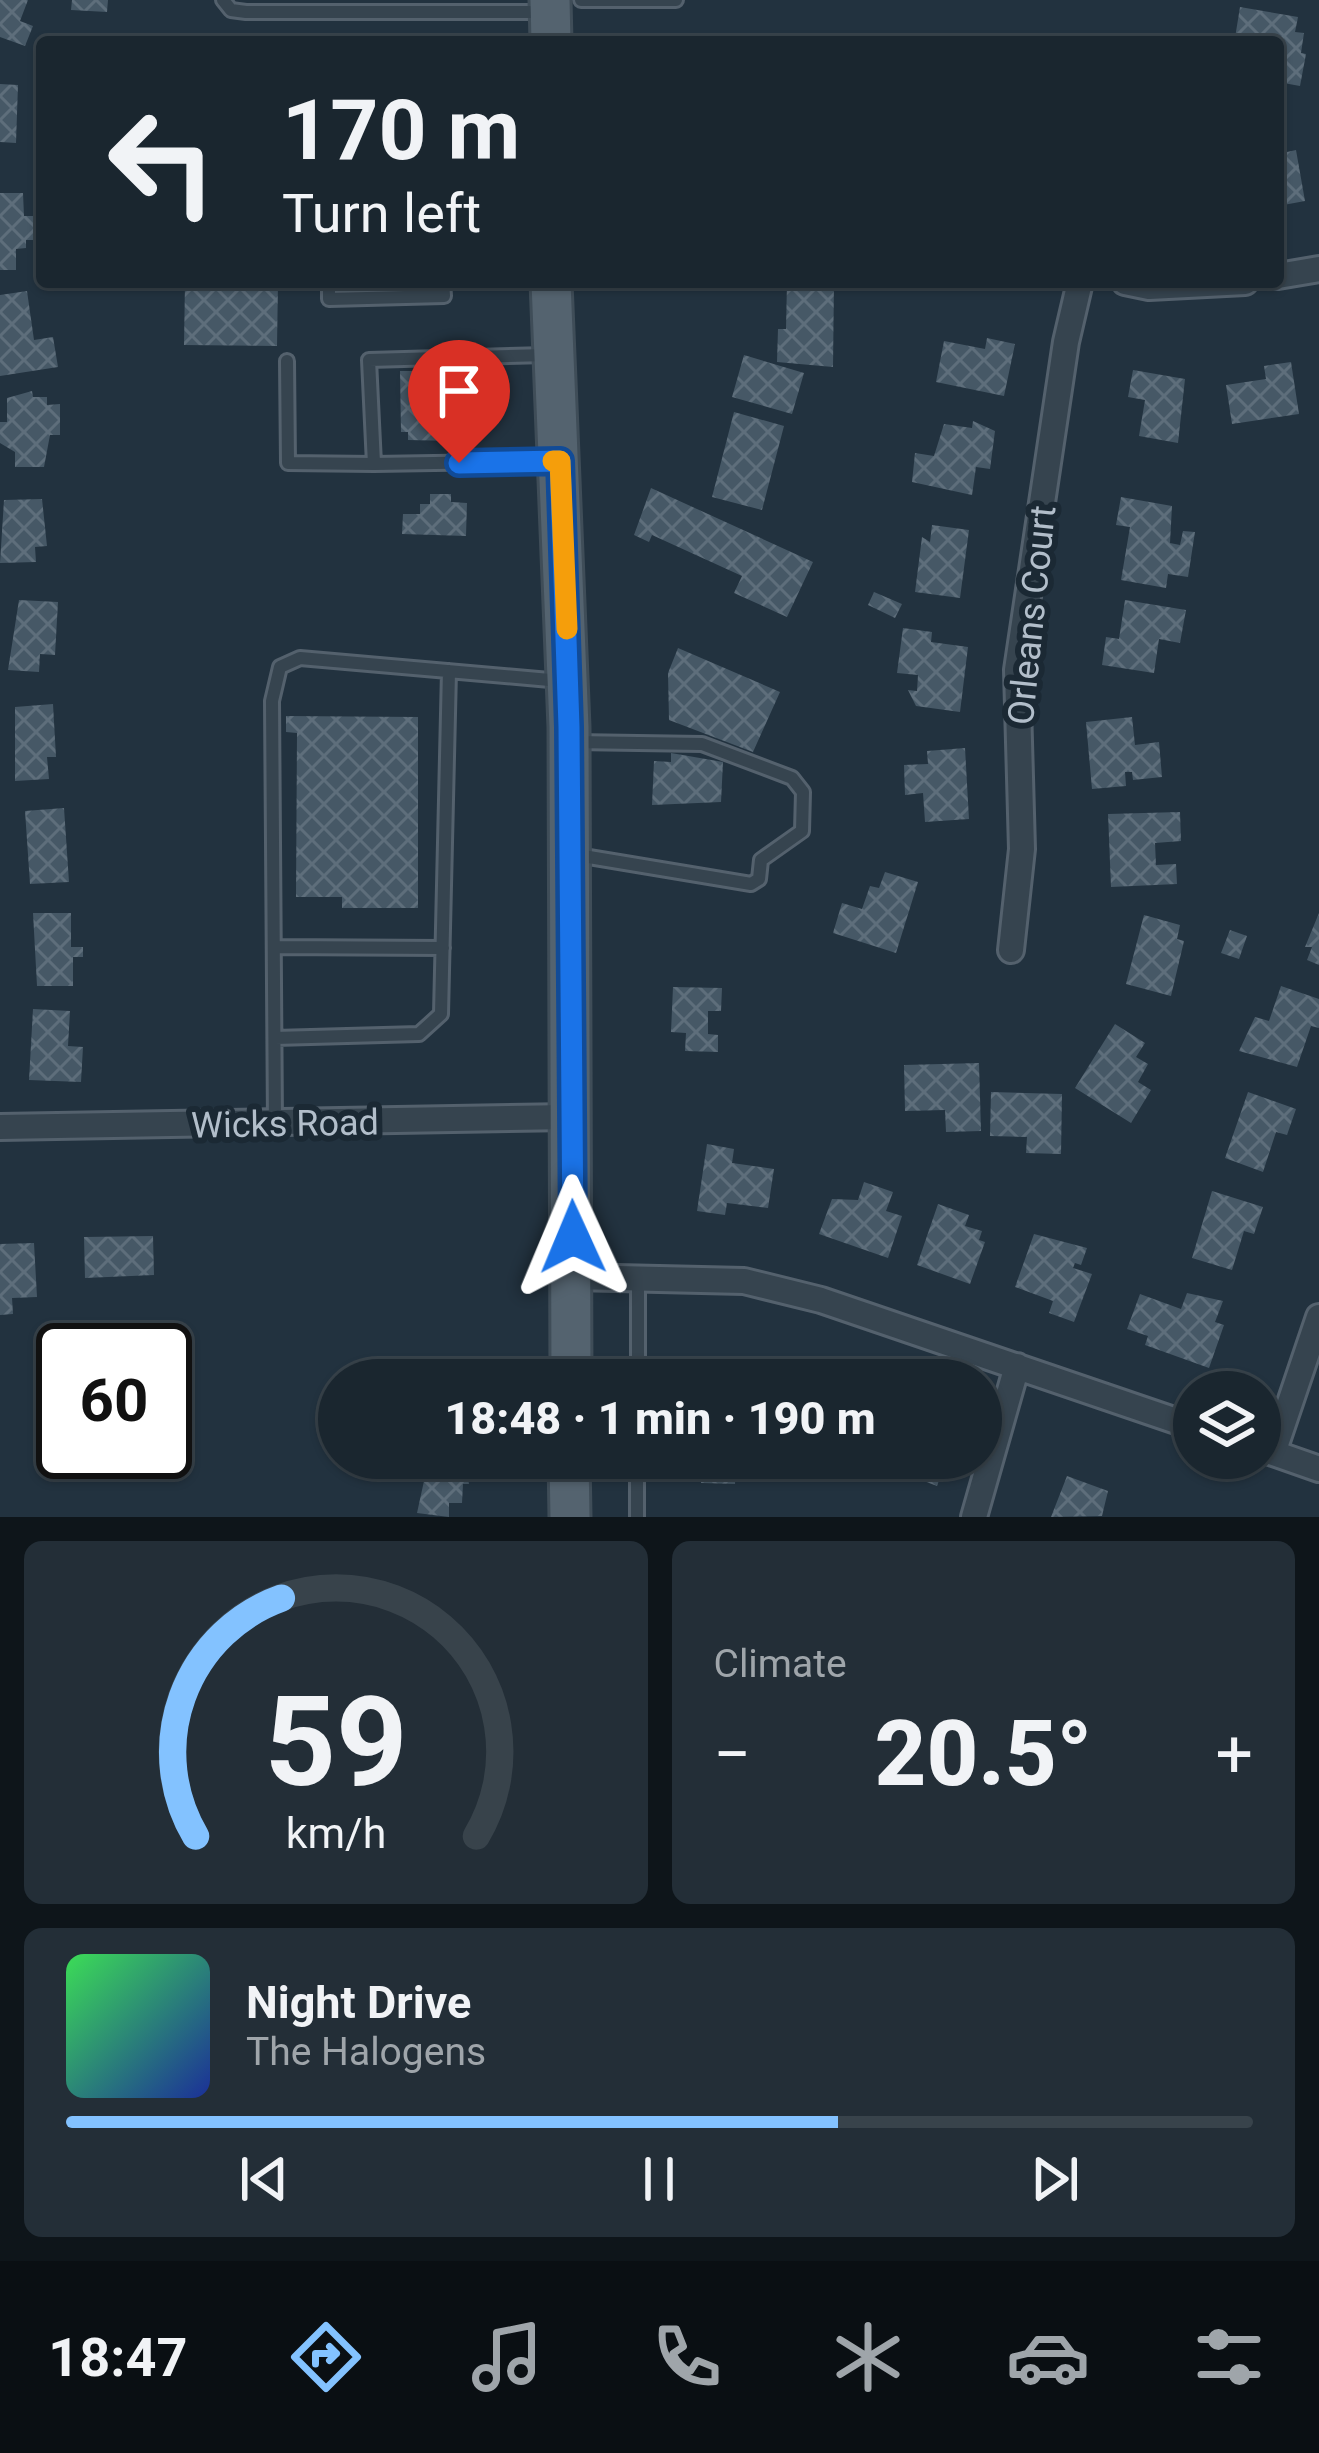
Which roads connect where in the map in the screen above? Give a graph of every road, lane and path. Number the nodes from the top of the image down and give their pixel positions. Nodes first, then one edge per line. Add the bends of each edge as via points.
1 (223, 0) edge
2 (676, 0) edge
3 (446, 7) edge
4 (558, 14) edge
5 (1319, 269) edge
6 (1284, 275) edge
7 (329, 288) edge
8 (443, 288) edge
9 (550, 288) edge
10 (1079, 288) edge
11 (554, 355) junction
12 (287, 361) dead end
13 (560, 461) junction
14 (374, 464) junction
15 (449, 671) junction
16 (568, 681) junction
17 (569, 742) junction
18 (570, 854) junction
19 (274, 947) junction
20 (443, 948) junction
21 (1011, 950) dead end
22 (275, 1038) junction
23 (570, 1118) junction
24 (275, 1124) junction
25 (0, 1127) edge
26 (638, 1276) junction
27 (574, 1277) junction
28 (1319, 1317) edge
29 (572, 1359) edge
30 (638, 1359) edge
31 (1018, 1366) junction
32 (1281, 1415) edge
33 (1173, 1419) edge
34 (1281, 1456) edge
35 (1319, 1469) edge
36 (569, 1479) edge
37 (637, 1479) edge
38 (570, 1517) edge
39 (637, 1517) edge
40 (974, 1517) edge

1 - 3 lane via 246,12
2 - 4 lane
3 - 4 lane
5 - 6 street
7 - 8 lane via 329,299 444,296
9 - 11 main road
10 - 21 street, Orleans Court via 1017,670 1022,849
11 - 13 main road
11 - 14 lane via 369,360
12 - 14 lane via 288,463
13 - 14 lane
13 - 16 main road
15 - 16 lane
15 - 19 lane via 300,658 280,668 272,701
15 - 20 lane
16 - 17 main road
17 - 18 main road
17 - 18 lane via 702,744 792,778 803,792 802,831 761,860 751,884
18 - 23 main road
19 - 20 lane
19 - 22 lane
20 - 22 lane via 436,1025 419,1034
22 - 24 lane
23 - 24 street, Wicks Road
23 - 27 main road
24 - 25 street, Wicks Road
26 - 27 street
26 - 30 lane
26 - 31 street via 744,1281
27 - 29 main road
28 - 32 street
31 - 33 street
31 - 40 street
34 - 35 street
36 - 38 main road
37 - 39 lane

